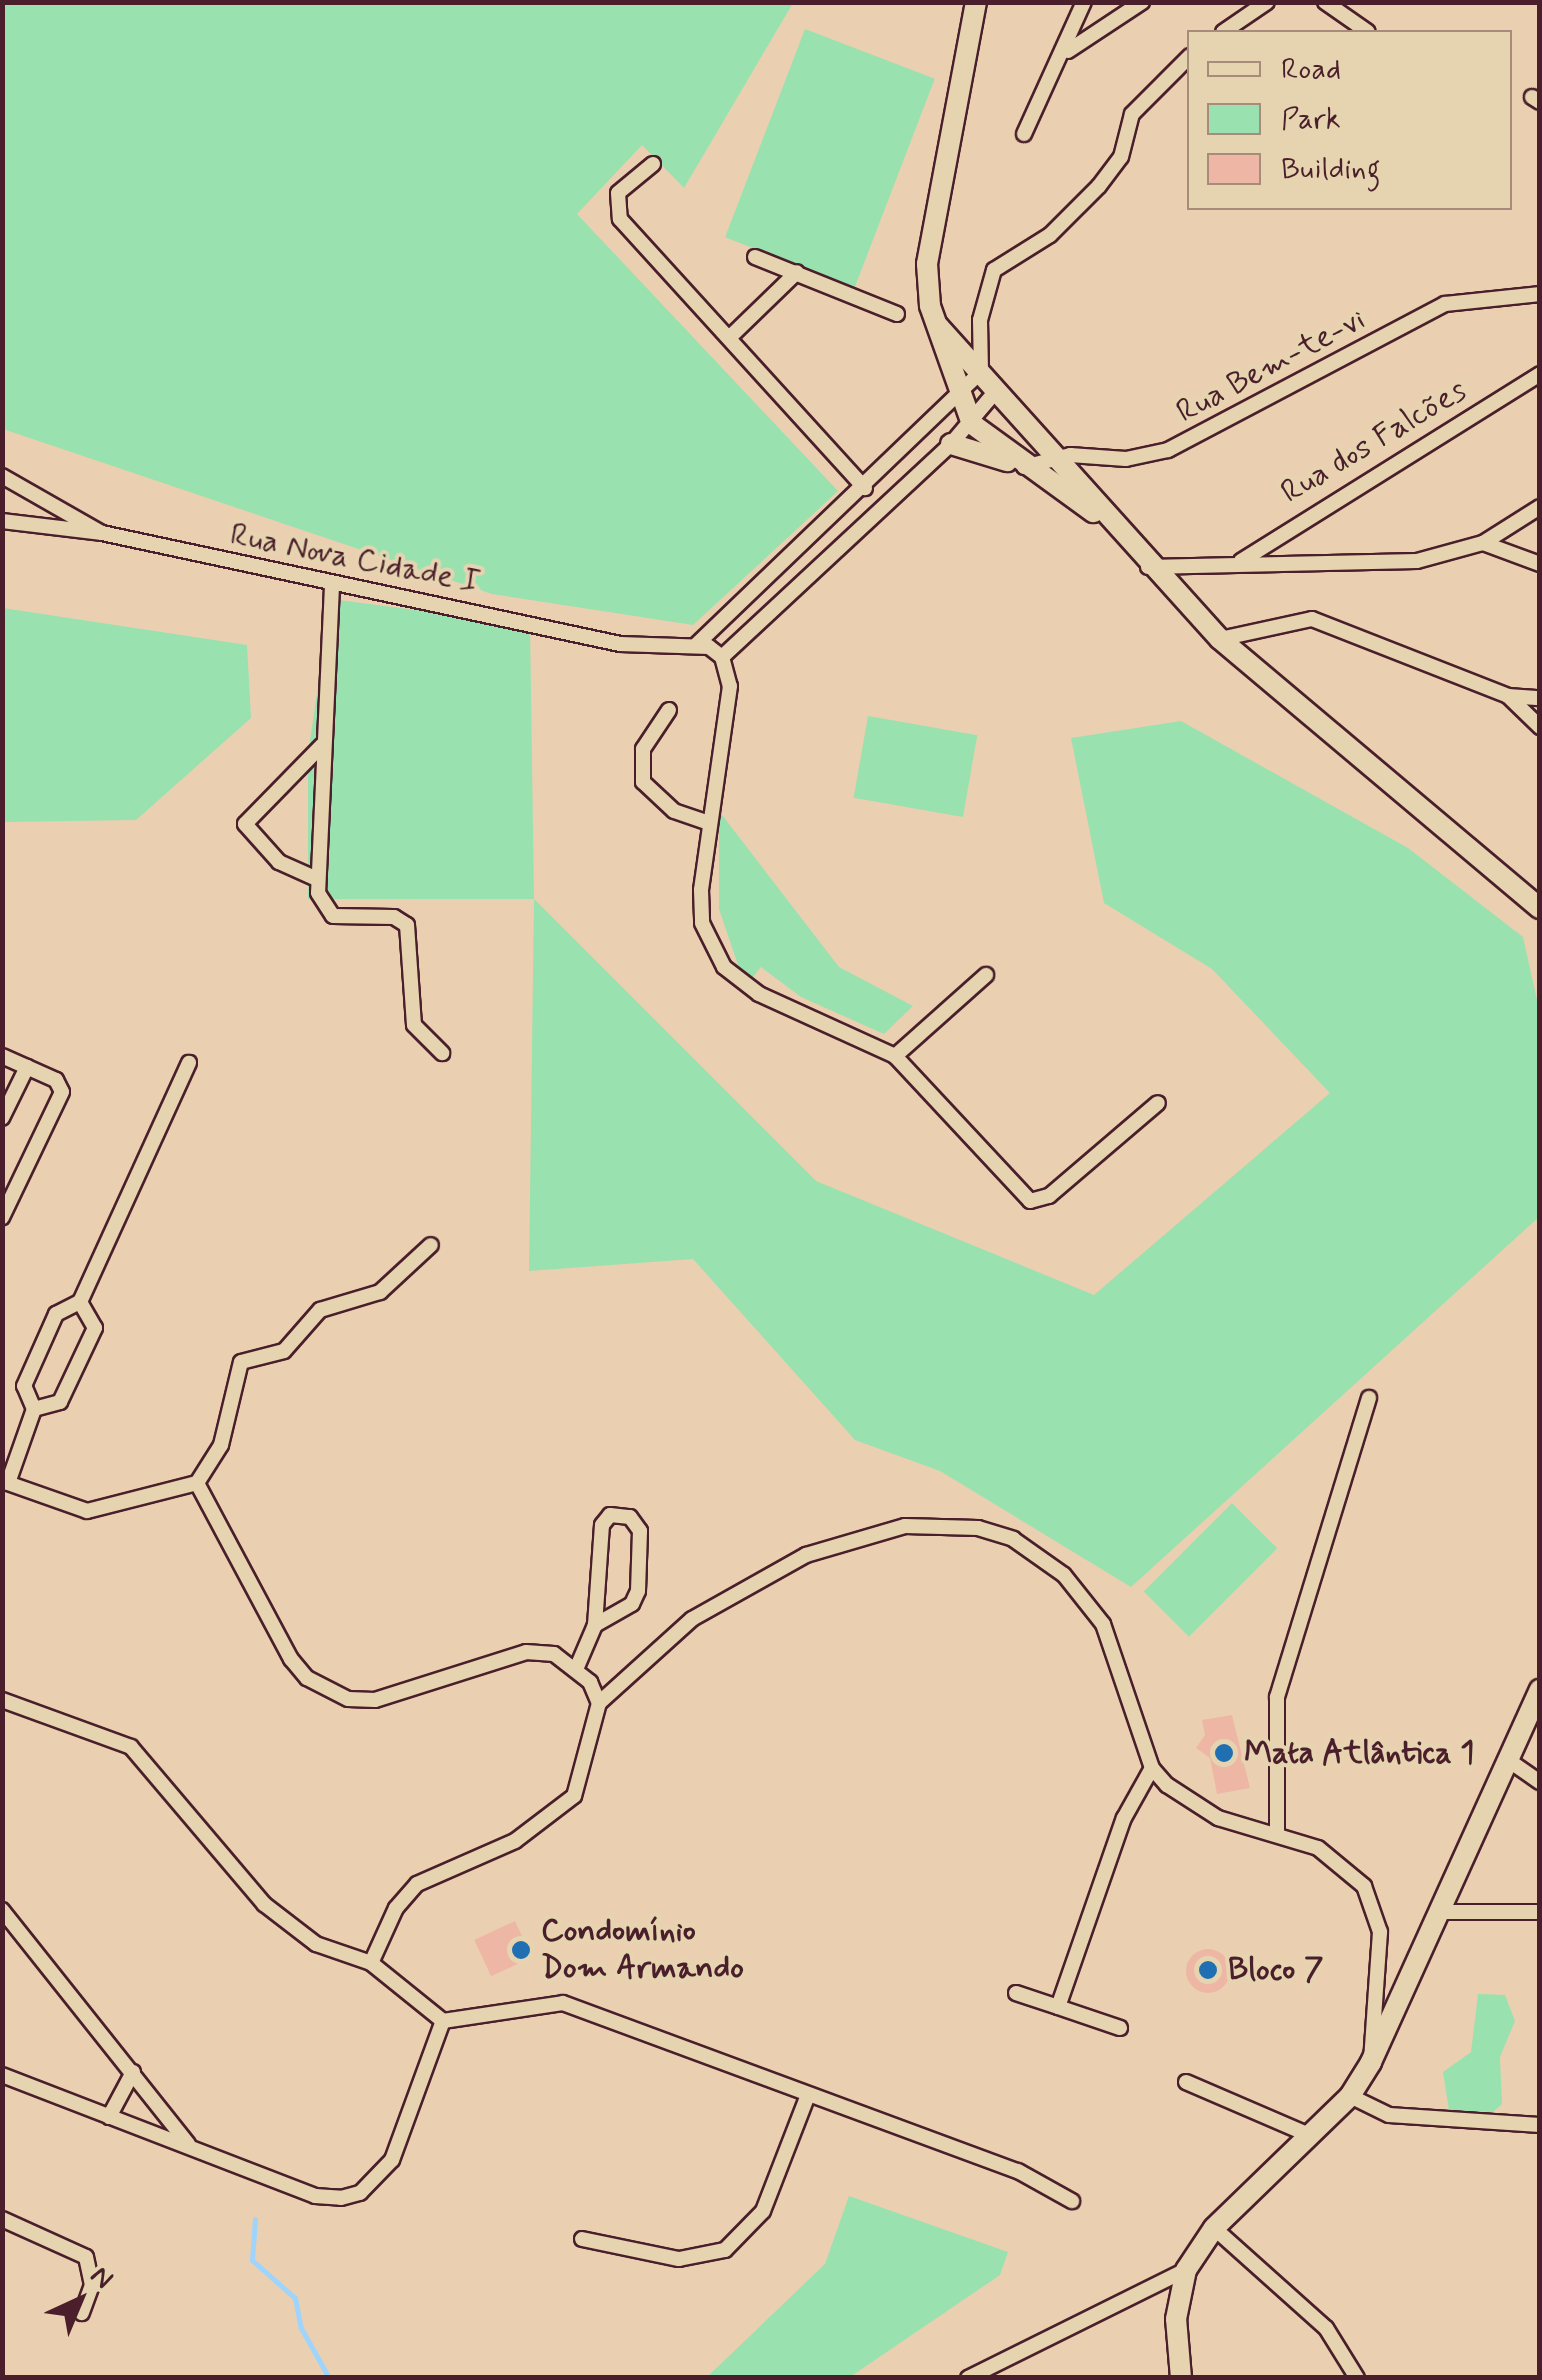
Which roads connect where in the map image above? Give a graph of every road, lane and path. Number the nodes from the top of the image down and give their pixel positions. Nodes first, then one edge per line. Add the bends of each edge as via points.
1 (976, 2) edge
2 (1084, 2) edge
3 (1142, 2) edge
4 (1267, 2) edge
5 (1324, 2) edge
6 (1226, 30) edge
7 (1365, 30) edge
8 (1068, 52) junction
9 (1187, 59) edge
10 (1024, 134) dead end
11 (653, 164) dead end
12 (756, 257) dead end
13 (796, 272) junction
14 (1540, 294) edge
15 (897, 314) dead end
16 (938, 326) junction
17 (730, 337) junction
18 (981, 372) junction
19 (1540, 374) edge
20 (996, 391) junction
21 (956, 394) junction
22 (933, 424) junction
23 (972, 424) junction
24 (951, 444) junction
25 (1057, 456) junction
26 (1023, 467) junction
27 (2, 476) edge
28 (866, 488) junction
29 (852, 502) junction
30 (1540, 507) edge
31 (868, 519) junction
32 (2, 521) edge
33 (1112, 525) junction
34 (102, 533) junction
35 (1483, 542) junction
36 (1241, 562) junction
37 (1540, 564) edge
38 (1148, 567) junction
39 (332, 586) junction
40 (1220, 639) junction
41 (696, 644) junction
42 (722, 658) junction
43 (1508, 696) junction
44 (1540, 698) edge
45 (669, 710) dead end
46 (1540, 727) edge
47 (322, 745) junction
48 (708, 822) junction
49 (317, 880) junction
50 (1540, 908) edge
51 (986, 976) dead end
52 (442, 1053) dead end
53 (2, 1056) edge
54 (895, 1056) junction
55 (189, 1063) dead end
56 (27, 1067) junction
57 (1158, 1102) dead end
58 (2, 1118) edge
59 (2, 1217) edge
60 (431, 1244) dead end
61 (80, 1302) junction
62 (1369, 1398) dead end
63 (34, 1408) junction
64 (5, 1482) edge
65 (198, 1483) junction
66 (595, 1626) junction
67 (577, 1667) junction
68 (1540, 1690) edge
69 (2, 1700) edge
70 (599, 1702) junction
71 (1511, 1762) junction
72 (1152, 1768) junction
73 (1540, 1782) edge
74 (1277, 1834) junction
75 (2, 1910) edge
76 (1440, 1912) junction
77 (1540, 1912) edge
78 (371, 1963) junction
79 (1016, 1993) dead end
80 (1058, 2007) junction
81 (442, 2021) junction
82 (1120, 2028) dead end
83 (1371, 2062) junction
84 (133, 2072) junction
85 (2, 2075) edge
86 (1186, 2082) dead end
87 (808, 2095) junction
88 (1350, 2096) junction
89 (109, 2117) junction
90 (1540, 2125) edge
91 (1309, 2135) junction
92 (188, 2145) junction
93 (1072, 2201) dead end
94 (2, 2219) edge
95 (1214, 2228) junction
96 (582, 2238) dead end
97 (1186, 2270) junction
98 (82, 2312) dead end
99 (968, 2378) edge
100 (1181, 2378) edge
101 (1358, 2378) edge

1 - 16 main road via 927,264
2 - 8 street
3 - 8 street
4 - 6 street
5 - 7 street
8 - 10 street
9 - 18 street via 1126,122 1121,157 1099,186 1050,235 994,270 980,320
11 - 17 street via 618,193 620,219
12 - 13 street
13 - 15 street
13 - 17 street
14 - 25 street, Rua Bem-te-vi via 1445,304 1168,450 1126,459
16 - 18 main road
16 - 21 main road
17 - 28 street
18 - 20 main road
18 - 21 street
19 - 36 street, Rua dos Falcões
20 - 23 street
20 - 25 main road
21 - 22 street
21 - 23 main road
22 - 24 street
22 - 28 street
23 - 24 street
23 - 26 main road
24 - 26 main road
24 - 31 street
25 - 26 street, Rua Bem-te-vi
25 - 33 main road
26 - 33 main road
27 - 34 street
28 - 29 street
29 - 31 street
29 - 41 street
30 - 35 street
31 - 42 street
32 - 34 street, Rua Nova Cidade I
33 - 38 main road
34 - 39 street, Rua Nova Cidade I
35 - 36 street via 1396,564
35 - 37 street
36 - 38 street
38 - 40 main road
39 - 41 street, Rua Nova Cidade I via 620,644
39 - 47 street
40 - 43 street via 1312,619
40 - 50 main road
41 - 42 street, Rua Nova Cidade I
42 - 48 street via 730,698
43 - 44 street
43 - 46 street
45 - 48 street via 644,749 643,782 674,811
47 - 49 street
47 - 49 street via 245,824 279,862
48 - 54 street via 702,923 724,967 759,994
49 - 52 street via 333,916 394,917 407,925 414,1025
51 - 54 street
53 - 56 street
54 - 57 street via 1030,1202 1049,1196
55 - 61 street
56 - 58 street
56 - 59 street via 56,1080 62,1092
60 - 65 street via 380,1292 320,1310 284,1351 242,1362 221,1445
61 - 63 street via 56,1314 24,1386
61 - 63 street via 95,1328 60,1402
62 - 74 street via 1278,1697
63 - 64 street
64 - 65 street via 87,1511
65 - 67 street via 290,1659 328,1691 375,1700 526,1652
66 - 66 street via 632,1604 638,1591 640,1531 618,1514 602,1525
66 - 67 street
67 - 70 street
68 - 71 main road
69 - 78 street via 131,1747 264,1904 316,1944
70 - 72 street via 692,1619 764,1573 856,1535 905,1526 978,1528 1039,1556 1086,1601 1116,1655
70 - 78 street via 574,1796 515,1841 416,1884 396,1908
71 - 73 street
71 - 76 main road
72 - 74 street via 1194,1806
72 - 80 street via 1124,1818
74 - 83 street via 1336,1858 1372,1899 1380,1932
75 - 84 street
76 - 77 street
76 - 83 main road
78 - 81 street
79 - 80 street
80 - 82 street
81 - 87 street via 563,2003
81 - 92 street via 392,2160 360,2193 315,2196
83 - 88 main road
84 - 89 street
84 - 92 street
85 - 89 street
86 - 91 street
87 - 93 street via 1039,2178
87 - 96 street via 763,2211 724,2250 679,2258
88 - 90 street via 1390,2114
88 - 91 main road
89 - 92 street
91 - 95 main road
94 - 98 street via 86,2257 92,2285
95 - 97 main road
95 - 101 street via 1326,2328
97 - 99 street
97 - 100 main road via 1176,2319

